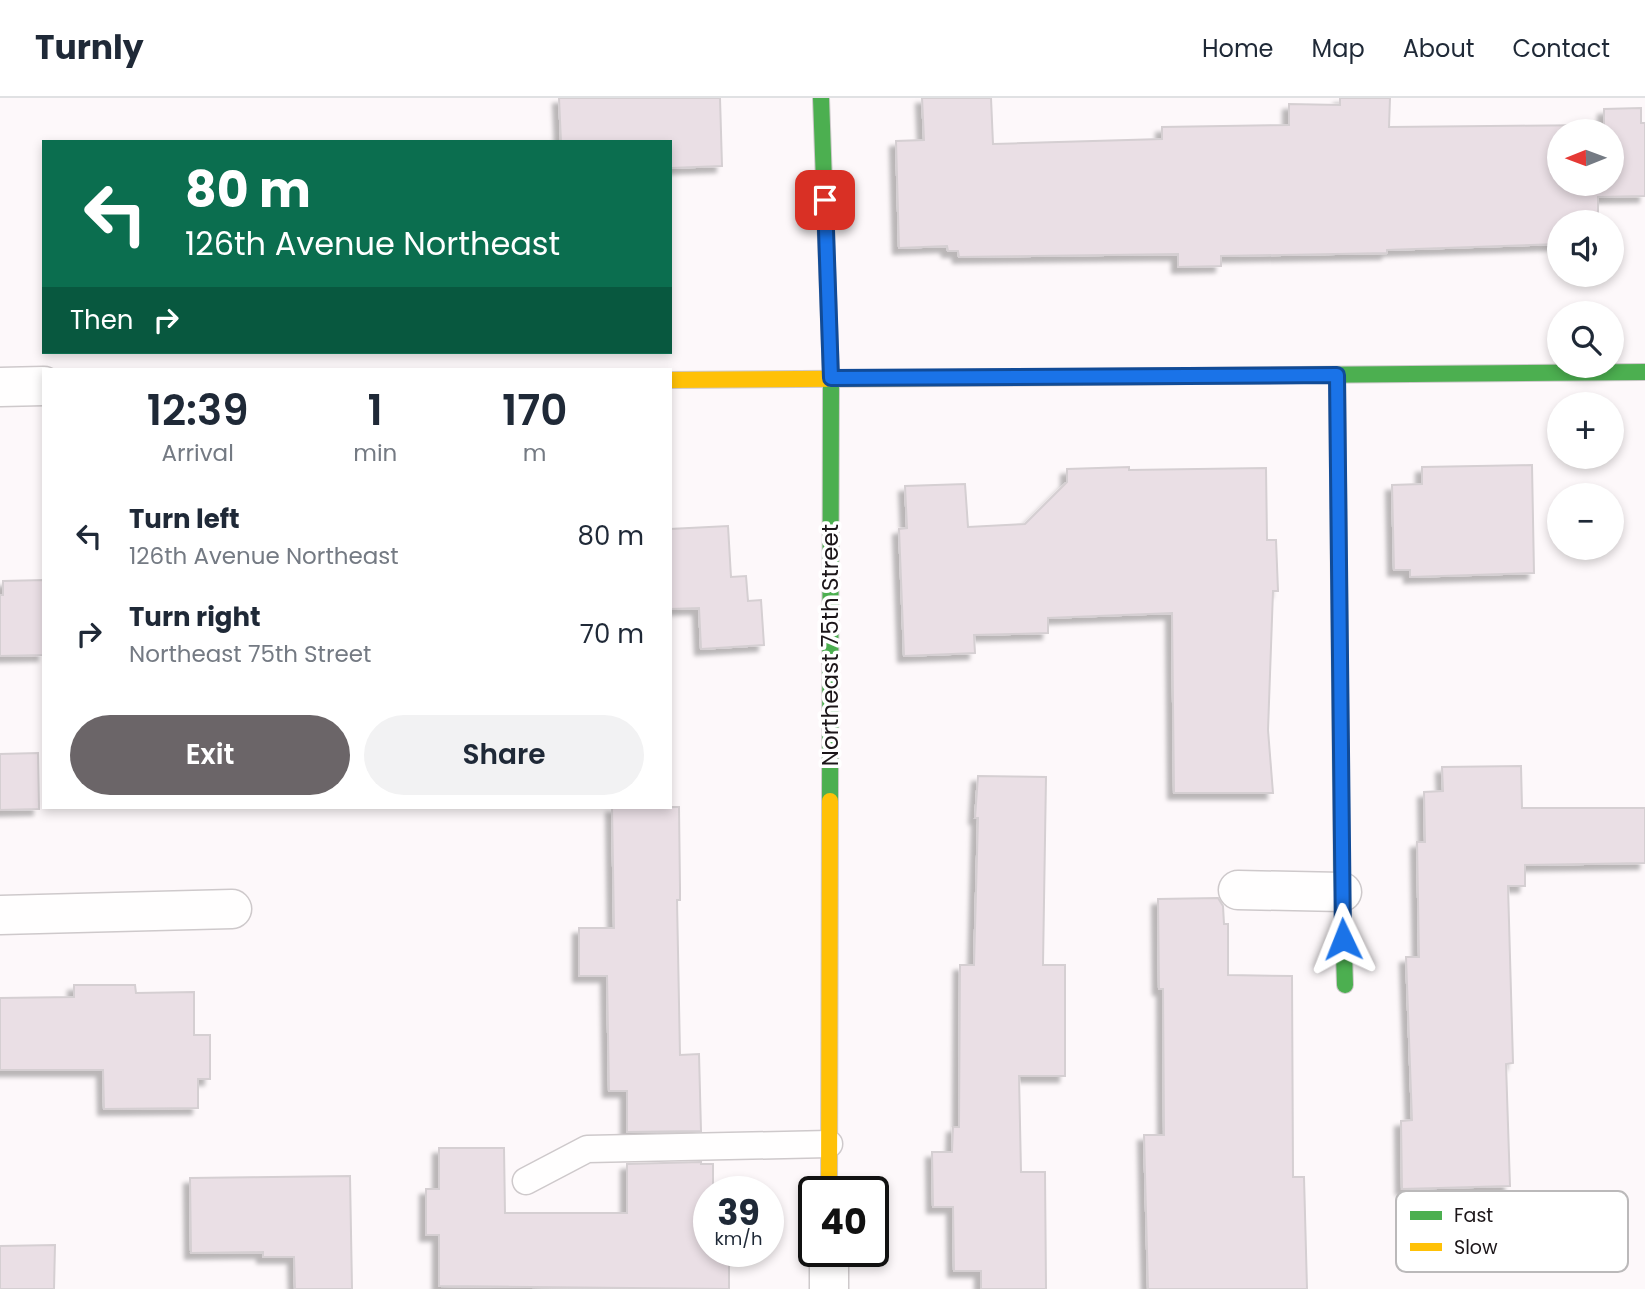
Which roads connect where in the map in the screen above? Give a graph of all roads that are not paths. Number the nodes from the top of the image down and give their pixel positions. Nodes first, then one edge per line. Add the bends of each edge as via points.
1 (821, 98) edge
2 (1645, 372) edge
3 (1337, 375) junction
4 (831, 378) junction
5 (672, 380) edge
6 (42, 386) edge
7 (0, 387) edge
8 (1238, 890) dead end
9 (1342, 892) junction
10 (232, 909) dead end
11 (0, 915) edge
12 (1345, 985) dead end
13 (830, 1144) junction
14 (829, 1176) edge
15 (526, 1181) dead end
16 (829, 1267) edge
17 (829, 1289) edge

1 - 4 street, Northeast 75th Street
2 - 3 street
3 - 4 street
3 - 9 street
4 - 5 street
4 - 13 street, Northeast 75th Street
6 - 7 street
8 - 9 street
9 - 12 street
10 - 11 street
13 - 14 street, Northeast 75th Street
13 - 15 lane via 587,1149
16 - 17 street

